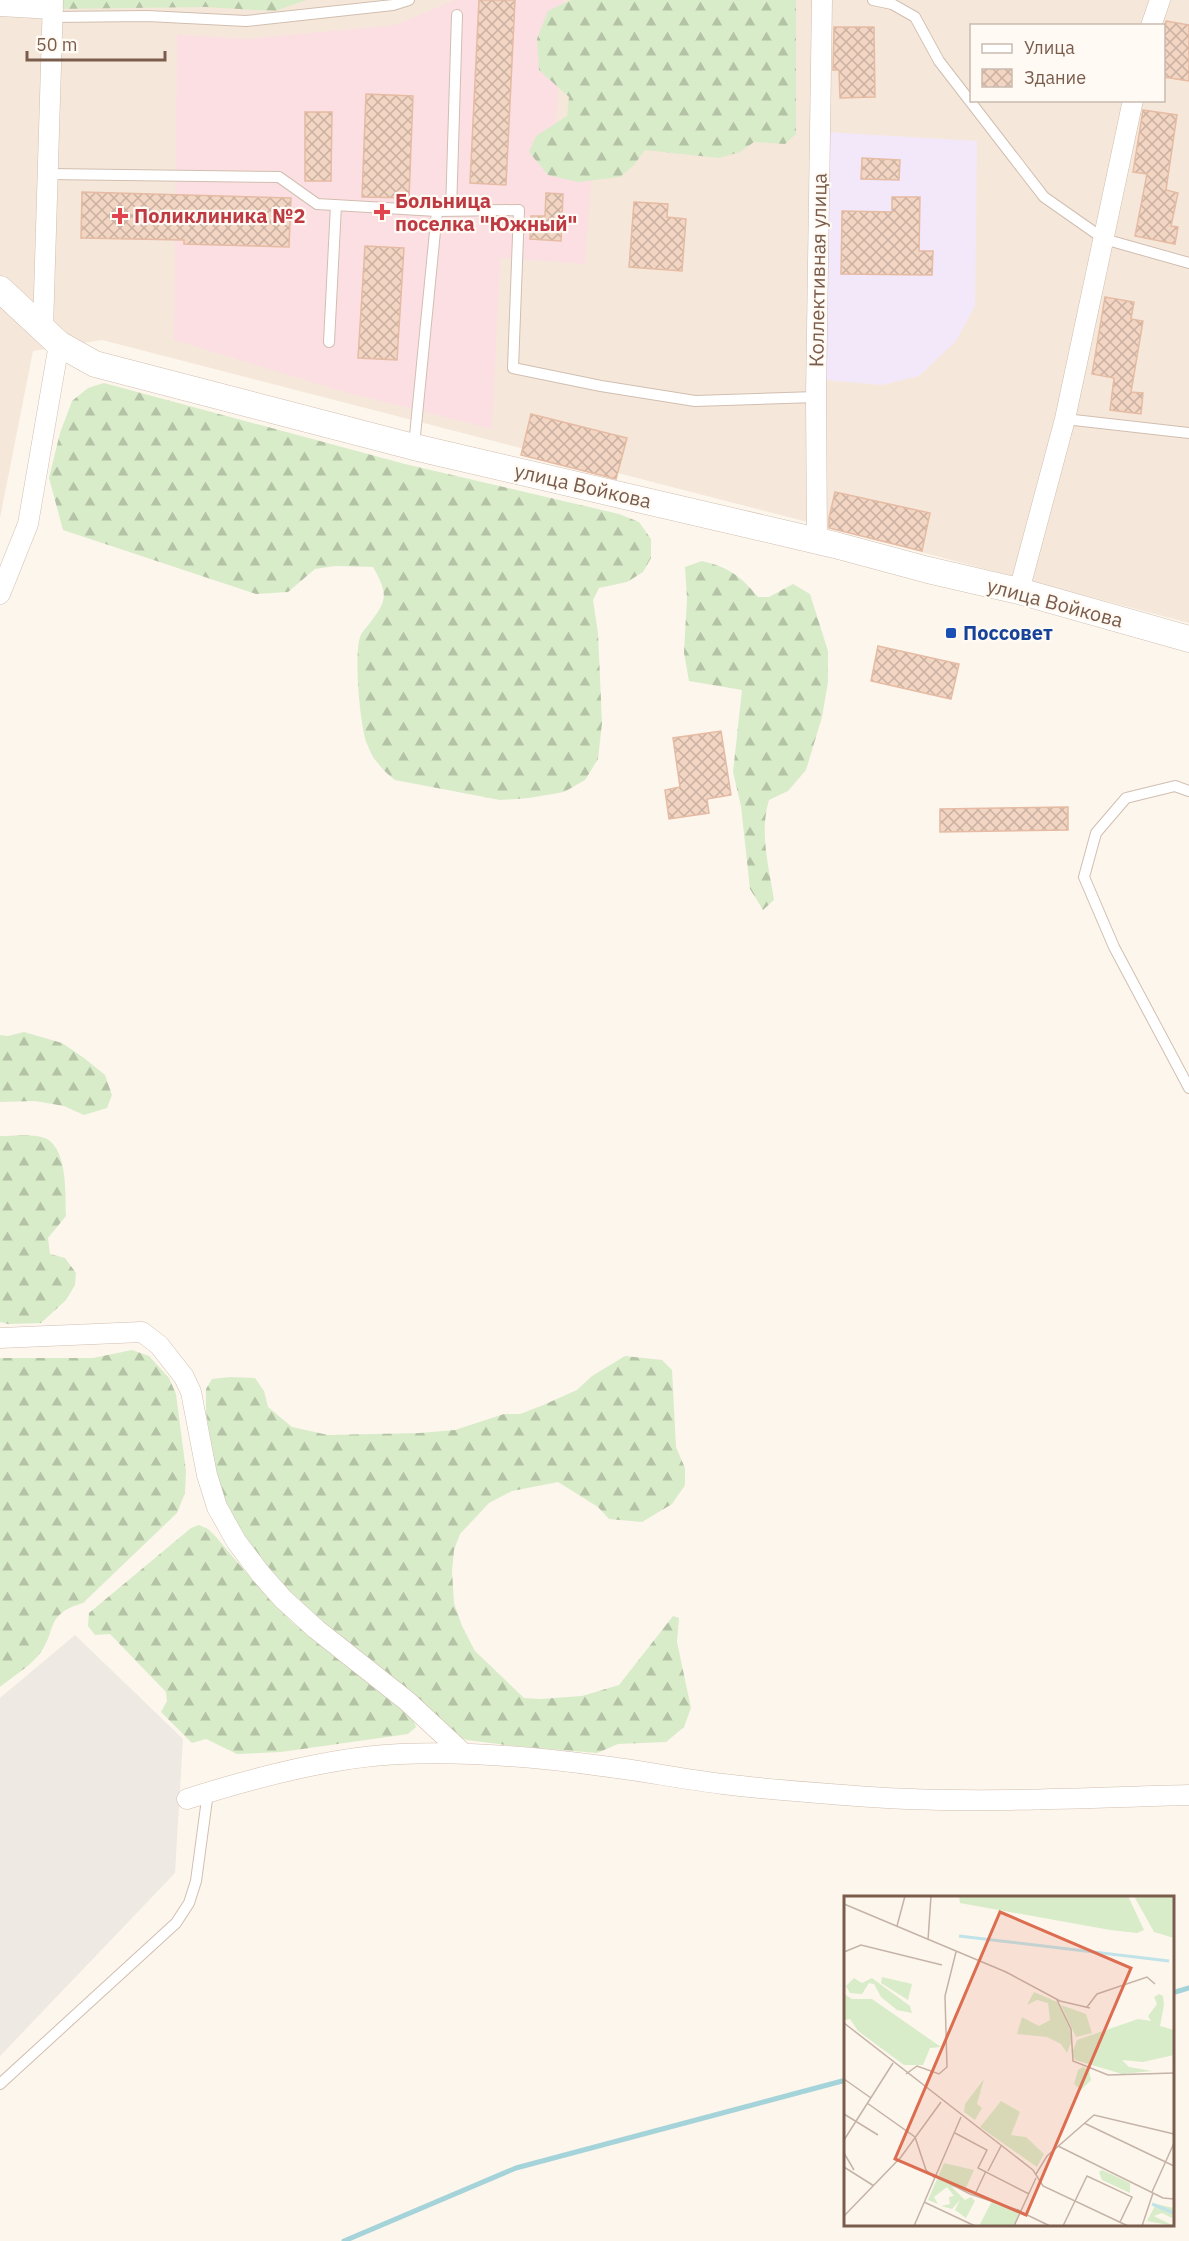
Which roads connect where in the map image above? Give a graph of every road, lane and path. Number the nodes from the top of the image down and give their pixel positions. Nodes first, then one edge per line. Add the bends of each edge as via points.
1 (409, 0) edge
2 (817, 0) edge
3 (822, 0) edge
4 (873, 0) edge
5 (1160, 0) edge
6 (0, 6) edge
7 (53, 9) edge
8 (457, 15) dead end
9 (1152, 24) edge
10 (970, 100) edge
11 (971, 102) edge
12 (1133, 102) edge
13 (48, 174) junction
14 (336, 205) junction
15 (437, 211) junction
16 (451, 211) junction
17 (1104, 238) junction
18 (1189, 263) edge
19 (0, 289) edge
20 (51, 336) junction
21 (329, 342) dead end
22 (816, 397) junction
23 (1065, 419) junction
24 (1189, 433) edge
25 (414, 447) junction
26 (818, 540) junction
27 (1019, 591) junction
28 (0, 594) edge
29 (1189, 639) edge
30 (1189, 791) edge
31 (1189, 1088) edge
32 (0, 1338) edge
33 (464, 1755) junction
34 (208, 1792) junction
35 (1189, 1795) edge
36 (187, 1799) dead end
37 (0, 2084) edge

1 - 7 lane via 246,21
2 - 3 lane
3 - 22 street, Коллективная улица
4 - 10 lane via 892,4 915,17 939,60
5 - 9 street
6 - 7 street
7 - 13 street
8 - 16 lane
11 - 17 lane via 1044,197
12 - 17 street
13 - 14 lane via 279,177 316,204
13 - 20 street
14 - 15 lane
14 - 21 lane
15 - 16 lane
15 - 25 lane
16 - 22 lane via 519,210 513,368 695,401
17 - 18 lane
17 - 23 street
19 - 20 street, улица Войкова
20 - 25 street, улица Войкова via 95,364
20 - 28 street via 28,524
22 - 26 street, Коллективная улица
23 - 24 lane
23 - 27 street
25 - 26 street, улица Войкова
26 - 27 street, улица Войкова
27 - 29 street, улица Войкова
30 - 31 lane via 1175,786 1126,798 1096,833 1084,877 1114,947
32 - 33 street via 142,1332 159,1345 191,1392 217,1507 236,1541 283,1599 407,1701
33 - 34 street via 398,1754 353,1759
33 - 35 street via 523,1757 722,1784 847,1796 945,1800
34 - 36 street
34 - 37 lane via 196,1881 189,1903 176,1923

